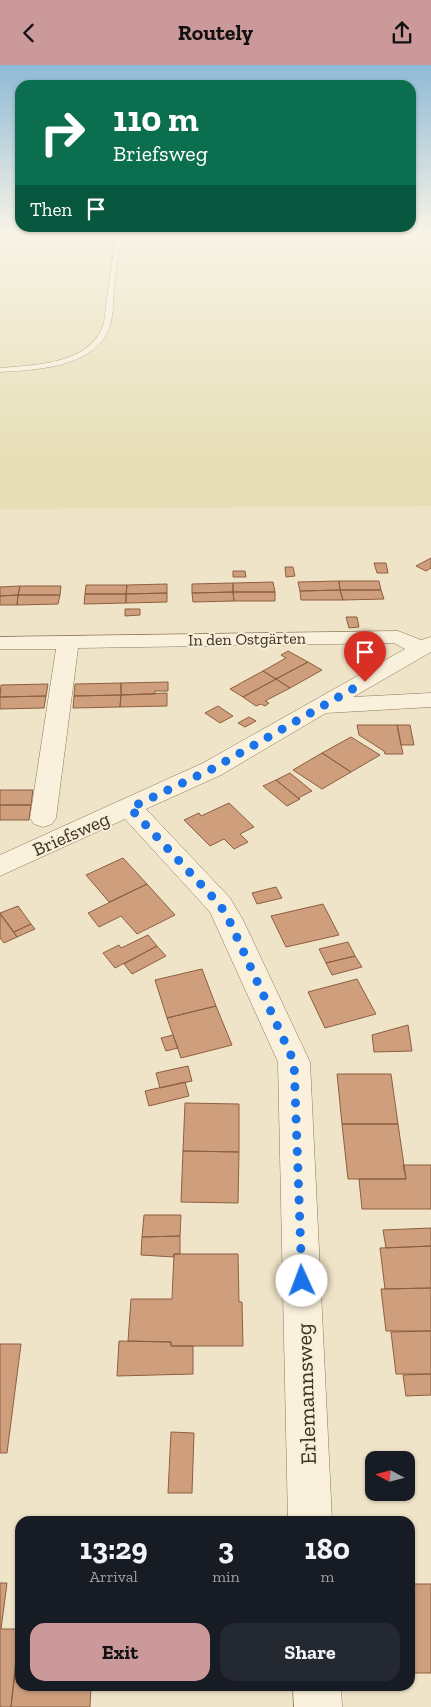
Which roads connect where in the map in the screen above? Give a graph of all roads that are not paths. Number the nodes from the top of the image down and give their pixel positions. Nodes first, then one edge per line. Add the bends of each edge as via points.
1 (109, 311) edge
2 (0, 370) edge
3 (68, 642) junction
4 (0, 643) edge
5 (427, 646) edge
6 (398, 664) junction
7 (431, 693) edge
8 (431, 700) edge
9 (316, 710) junction
10 (130, 808) junction
11 (43, 818) dead end
12 (0, 866) edge
13 (310, 1516) edge
14 (317, 1691) edge
15 (318, 1707) edge

1 - 2 lane via 104,333 96,345 68,360
3 - 4 street, In den Ostgärten
3 - 5 street, In den Ostgärten via 398,637
3 - 11 street
5 - 6 street, Briefsweg
6 - 7 street via 411,685
6 - 9 street, Briefsweg
8 - 9 street via 356,704
9 - 10 street, Briefsweg via 212,769
10 - 12 street, Briefsweg
10 - 13 street, Erlemannsweg via 220,905 294,1062
14 - 15 street

